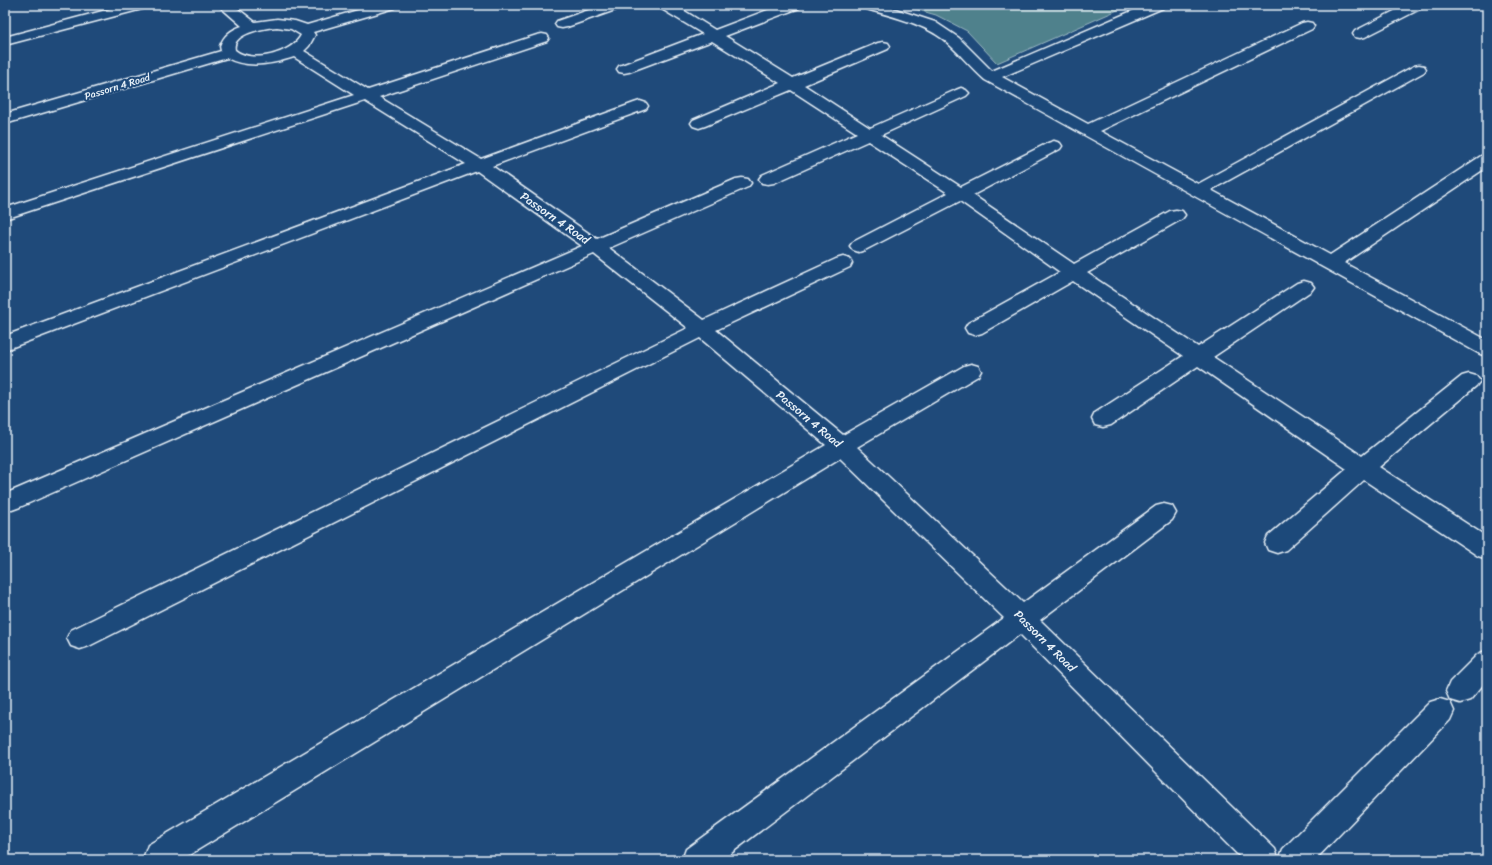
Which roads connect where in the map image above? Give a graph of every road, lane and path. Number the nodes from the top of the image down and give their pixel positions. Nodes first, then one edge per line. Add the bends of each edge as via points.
1 (141, 5) edge
2 (225, 5) edge
3 (390, 5) edge
4 (616, 5) edge
5 (665, 5) edge
6 (794, 5) edge
7 (868, 5) edge
8 (1158, 5) edge
9 (1417, 5) edge
10 (562, 24) dead end
11 (1307, 26) dead end
12 (252, 27) junction
13 (306, 30) junction
14 (1360, 34) dead end
15 (713, 35) junction
16 (542, 38) dead end
17 (5, 41) edge
18 (883, 46) dead end
19 (294, 52) junction
20 (229, 53) junction
21 (624, 69) dead end
22 (1419, 69) dead end
23 (990, 77) junction
24 (792, 84) junction
25 (961, 93) dead end
26 (367, 95) junction
27 (640, 106) dead end
28 (5, 119) edge
29 (699, 123) dead end
30 (1087, 131) junction
31 (867, 134) junction
32 (1054, 146) dead end
33 (1487, 160) edge
34 (479, 164) junction
35 (768, 179) dead end
36 (742, 183) dead end
37 (1197, 191) junction
38 (959, 193) junction
39 (5, 214) edge
40 (1176, 215) dead end
41 (594, 246) junction
42 (859, 246) dead end
43 (843, 263) dead end
44 (1331, 263) junction
45 (1073, 272) junction
46 (1304, 287) dead end
47 (975, 328) dead end
48 (702, 329) junction
49 (5, 343) edge
50 (1486, 347) edge
51 (1198, 356) junction
52 (971, 371) dead end
53 (1469, 381) dead end
54 (1104, 419) dead end
55 (842, 446) junction
56 (1363, 468) junction
57 (12, 501) dead end
58 (1164, 513) dead end
59 (1277, 543) dead end
60 (1487, 549) edge
61 (1021, 618) junction
62 (80, 638) dead end
63 (1487, 662) edge
64 (1460, 691) dead end
65 (1440, 711) dead end
66 (159, 856) dead end
67 (697, 860) edge
68 (1264, 860) edge
69 (1294, 860) edge

1 - 17 street
2 - 12 street
3 - 13 street
4 - 10 street
5 - 15 street
6 - 15 street
7 - 23 street via 934,27 949,36
8 - 23 street
9 - 14 street
11 - 30 street
12 - 13 street via 283,23
12 - 20 street via 228,42
13 - 19 street via 307,40
15 - 21 street
15 - 24 street
16 - 26 street
18 - 24 street
19 - 20 street via 257,60 240,58
19 - 26 street, Passorn 4 Road
20 - 28 street, Passorn 4 Road
22 - 37 street
23 - 30 street
24 - 29 street
24 - 31 street
25 - 31 street
26 - 34 street, Passorn 4 Road
26 - 39 street
27 - 34 street
30 - 37 street
31 - 35 street
31 - 38 street
32 - 38 street
33 - 44 street
34 - 41 street, Passorn 4 Road
34 - 49 street
36 - 41 street
37 - 44 street
38 - 42 street
38 - 45 street
40 - 45 street
41 - 48 street, Passorn 4 Road
41 - 57 street
43 - 48 street
44 - 50 street
45 - 47 street
45 - 51 street
46 - 51 street
48 - 55 street, Passorn 4 Road
48 - 62 street
51 - 54 street
51 - 56 street
52 - 55 street
53 - 56 street
55 - 61 street, Passorn 4 Road
55 - 66 street
56 - 59 street
56 - 60 street
58 - 61 street
61 - 67 street
61 - 68 street, Passorn 4 Road
63 - 64 street
65 - 69 street

